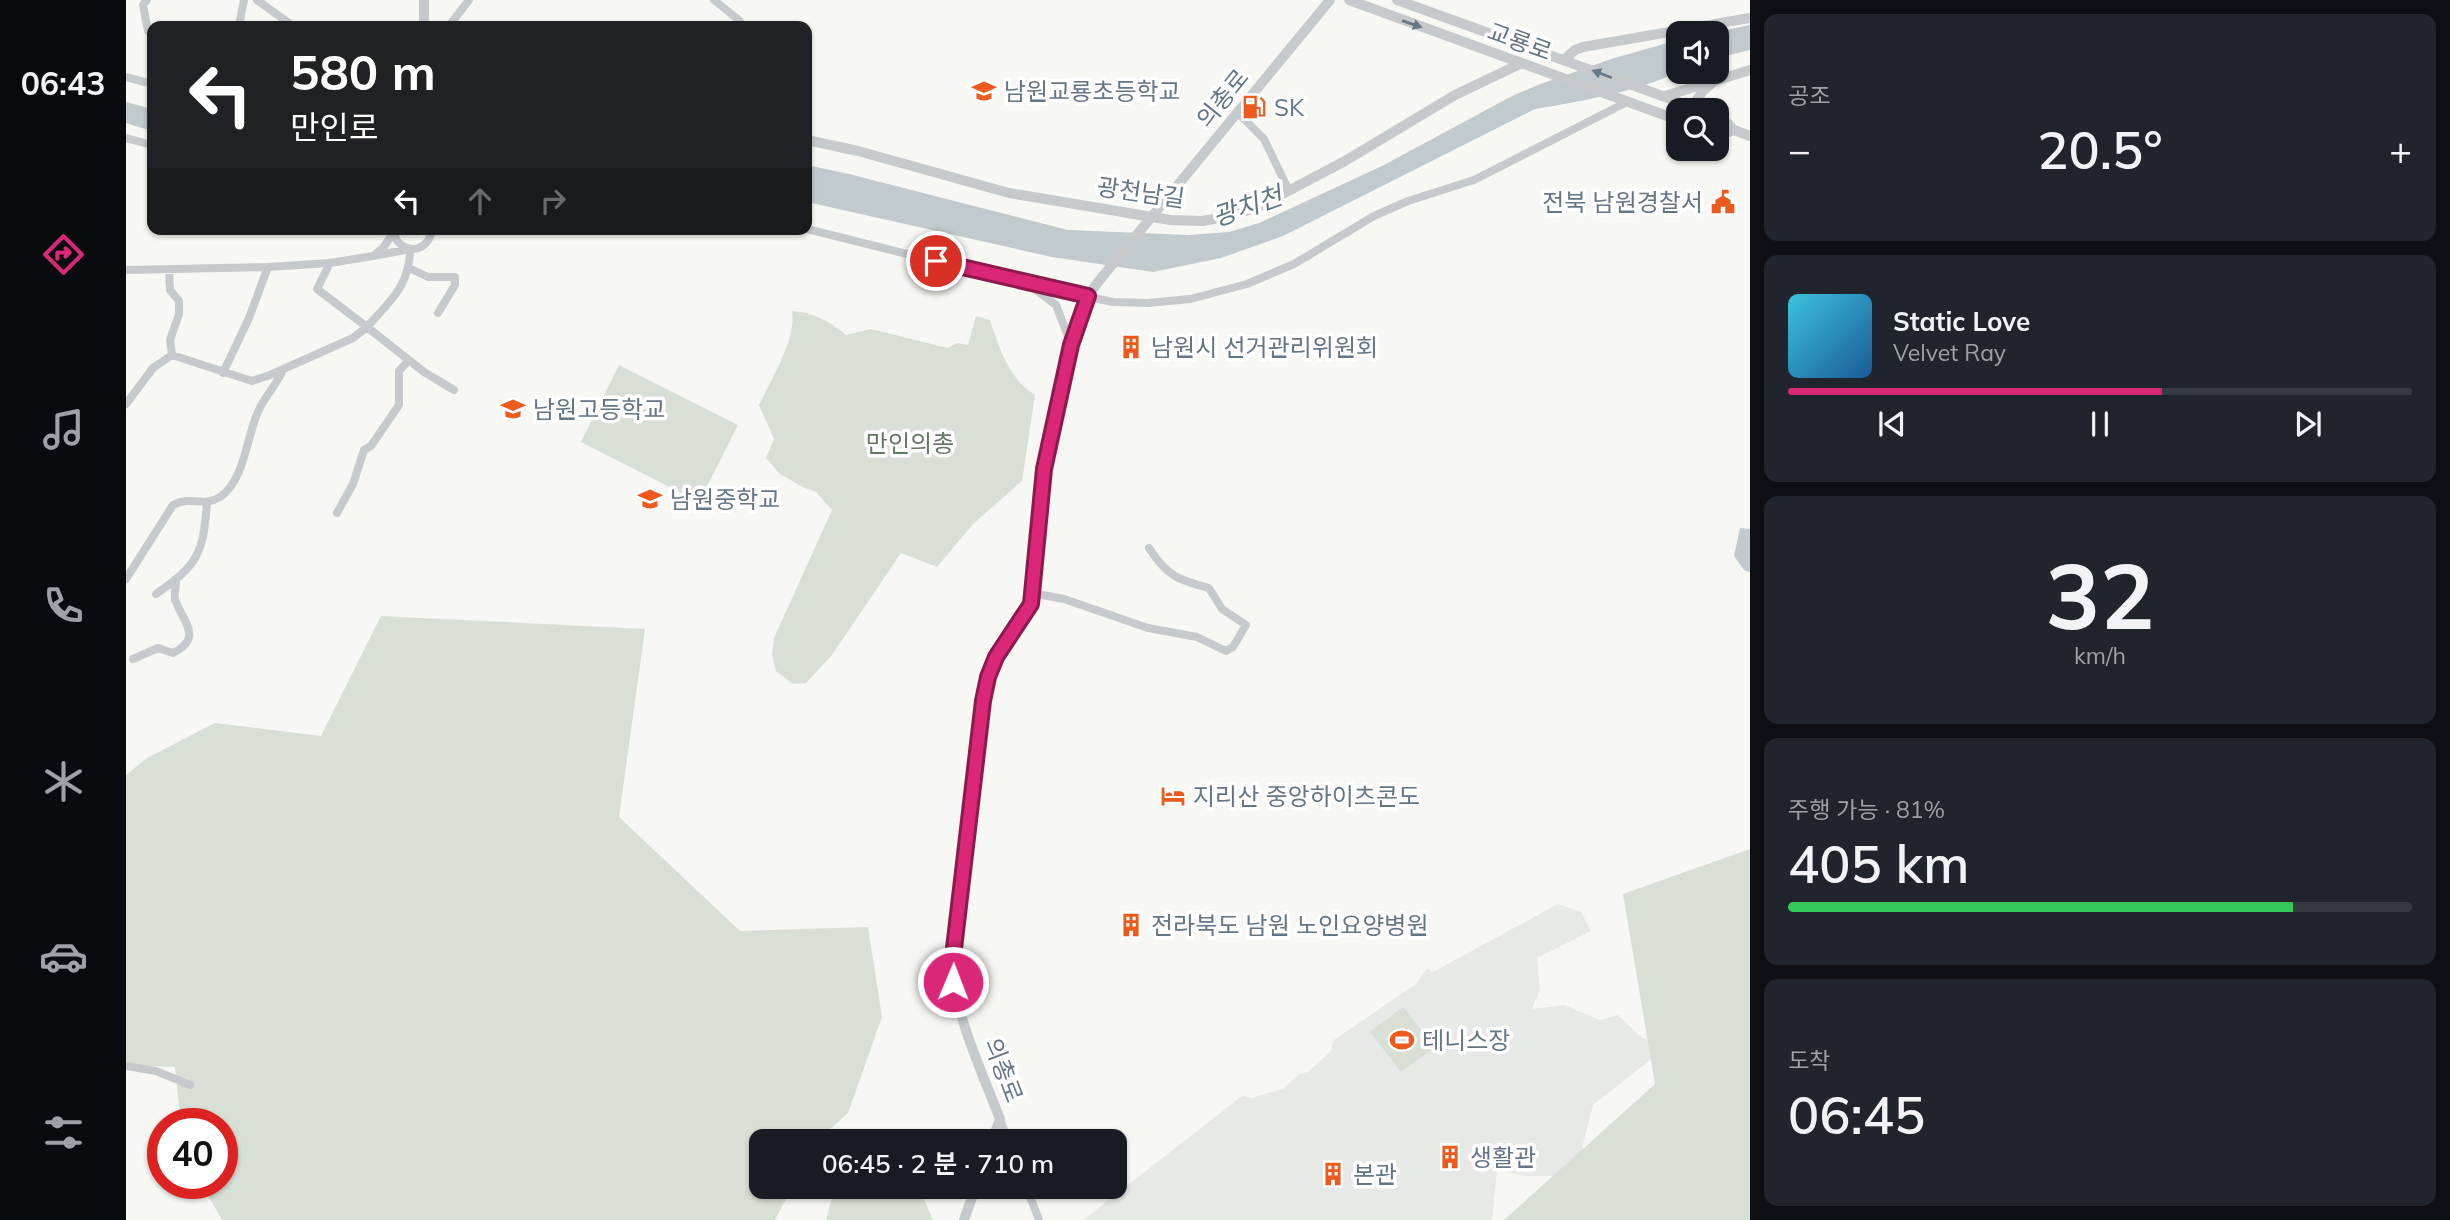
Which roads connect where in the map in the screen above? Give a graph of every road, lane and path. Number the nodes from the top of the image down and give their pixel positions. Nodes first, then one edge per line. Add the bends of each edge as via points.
1 (147, 0) edge
2 (244, 0) edge
3 (257, 0) edge
4 (424, 0) edge
5 (469, 0) edge
6 (714, 0) edge
7 (1330, 0) edge
8 (1349, 0) edge
9 (1396, 0) edge
10 (1750, 18) edge
11 (240, 21) edge
12 (286, 21) edge
13 (424, 21) edge
14 (453, 21) edge
15 (740, 21) edge
16 (147, 26) edge
17 (1564, 60) junction
18 (1522, 63) junction
19 (1750, 70) edge
20 (1729, 76) edge
21 (126, 77) edge
22 (147, 83) edge
23 (1703, 84) edge
24 (1711, 84) edge
25 (1665, 96) junction
26 (1670, 98) edge
27 (1700, 98) edge
28 (1627, 102) junction
29 (1237, 112) junction
30 (1666, 116) edge
31 (1729, 125) edge
32 (1734, 130) junction
33 (1729, 132) edge
34 (1750, 136) edge
35 (126, 138) edge
36 (812, 141) edge
37 (147, 144) edge
38 (1289, 191) junction
39 (1149, 219) junction
40 (812, 230) edge
41 (391, 235) edge
42 (394, 235) edge
43 (430, 235) edge
44 (410, 249) junction
45 (373, 256) junction
46 (330, 263) junction
47 (268, 267) junction
48 (409, 268) junction
49 (126, 270) edge
50 (169, 270) junction
51 (1027, 284) junction
52 (1088, 296) junction
53 (438, 313) dead end
54 (367, 327) junction
55 (1071, 345) junction
56 (172, 355) junction
57 (409, 360) junction
58 (283, 370) junction
59 (223, 373) junction
60 (454, 390) dead end
61 (126, 404) edge
62 (207, 503) junction
63 (337, 513) dead end
64 (1149, 548) dead end
65 (126, 579) edge
66 (176, 581) junction
67 (1032, 593) junction
68 (156, 594) dead end
69 (133, 659) dead end
70 (126, 1066) edge
71 (190, 1086) dead end
72 (1000, 1119) junction
73 (996, 1129) edge
74 (1004, 1129) edge
75 (971, 1199) edge
76 (1031, 1199) edge
77 (964, 1220) edge
78 (1039, 1220) edge

1 - 16 street via 143,5
2 - 11 street
3 - 12 street
4 - 13 street
5 - 14 street
6 - 15 street
7 - 29 street, 의총로
8 -> 18 street, 교룡로
9 - 17 street, 교룡로
10 - 17 street via 1583,47
25 -> 17 street, 교룡로
18 - 28 street, 교룡로
18 - 38 street, 광천남길
19 - 20 street
21 - 22 street
23 - 25 street
24 - 27 street
25 - 26 street, 교룡로
28 - 30 street, 교룡로
28 - 52 street via 1474,180 1374,216 1294,264 1247,284 1190,299 1148,303
29 - 38 street via 1265,139
29 - 39 street, 의총로
31 - 32 street
32 - 33 street
32 - 34 street
35 - 37 street
36 - 39 street, 광천남길 via 1009,193
38 - 39 street, 광천남길 via 1230,216 1202,221
39 - 52 street, 의총로
40 - 51 street
41 - 45 street
42 - 44 street
43 - 44 street via 424,246
44 - 45 street
44 - 48 street
45 - 46 street
46 - 47 street
46 - 54 street via 317,289
47 - 50 street
47 - 59 street
48 - 53 street via 428,277 455,277
48 - 54 street via 398,293
49 - 50 street
50 - 56 street via 170,290 179,301 170,340
51 - 52 street
51 - 55 street via 1056,305
52 - 55 street, 의총로
54 - 57 street
54 - 58 street
55 - 67 street, 의총로 via 1044,469
56 - 59 street
56 - 61 street via 153,368
57 - 60 street
57 - 63 street via 399,372 399,405 364,450
58 - 59 street via 251,381
58 - 62 street via 258,411 234,482 222,496
62 - 65 street via 183,500 173,505
62 - 66 street via 201,548 194,564
64 - 67 street via 1161,567 1209,588 1222,609 1246,625 1233,647 1226,651 1197,637 1148,628
66 - 68 street
66 - 69 street via 175,598 190,627 183,648 173,653 158,648
67 - 72 street, 의총로 via 1031,604 988,677 953,957 959,1009
70 - 71 street via 156,1071
72 - 73 street
72 - 74 street, 의총로
75 - 77 street
76 - 78 street

